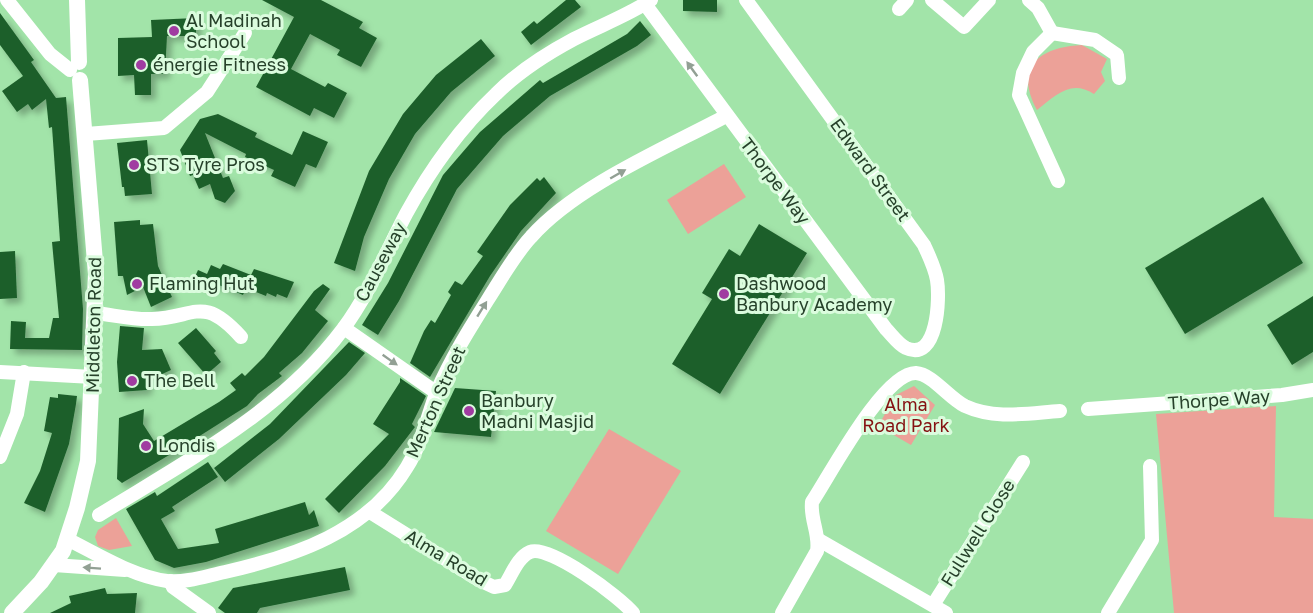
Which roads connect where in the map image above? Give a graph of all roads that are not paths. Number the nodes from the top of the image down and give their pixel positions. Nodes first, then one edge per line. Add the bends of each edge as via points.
1 (7, 0) edge
2 (77, 0) edge
3 (746, 0) edge
4 (932, 0) edge
5 (990, 0) edge
6 (1029, 0) edge
7 (648, 2) edge
8 (245, 33) dead end
9 (1052, 33) junction
10 (77, 71) junction
11 (1119, 78) dead end
12 (726, 116) junction
13 (86, 134) junction
14 (1058, 181) dead end
15 (96, 313) junction
16 (344, 328) junction
17 (241, 337) dead end
18 (913, 350) joint
19 (0, 372) edge
20 (24, 372) junction
21 (93, 377) junction
22 (1313, 390) edge
23 (437, 393) junction
24 (1088, 409) dead end
25 (1060, 411) dead end
26 (0, 457) edge
27 (1023, 462) dead end
28 (1150, 466) dead end
29 (370, 512) junction
30 (99, 515) dead end
31 (67, 539) junction
32 (819, 540) junction
33 (54, 565) junction
34 (130, 570) junction
35 (171, 581) junction
36 (933, 605) junction
37 (12, 613) edge
38 (209, 613) edge
39 (633, 613) edge
40 (782, 613) edge
41 (946, 613) edge
42 (1108, 613) edge

1 - 10 street via 50,54
2 - 10 street, Middleton Road
3 - 18 street, Edward Street via 924,245 937,279 938,312 931,337
4 - 5 street via 964,27
6 - 9 street
12 -> 7 street, Thorpe Way
7 - 16 street, Causeway via 572,40 527,68 474,116 438,162
8 - 13 street via 207,92 164,128
9 - 11 street via 1095,40 1117,55
9 - 14 street via 1033,52 1023,73 1019,95
10 - 13 street, Middleton Road
12 - 18 street, Thorpe Way via 886,329 905,348
23 -> 12 street, Merton Street via 468,331 531,236 576,199
13 - 15 street, Middleton Road via 95,235
15 - 17 street via 153,320 196,309 226,320
15 - 21 street, Middleton Road
16 -> 23 street
16 - 30 street, Causeway via 263,410
19 - 20 street
20 - 21 street
20 - 26 street via 17,414
21 - 31 street, Middleton Road via 88,460
22 - 24 street, Thorpe Way
23 - 29 street, Merton Street via 407,468
25 - 32 street via 1002,415 985,412 953,399 930,377 916,373 901,377 871,410 812,502
27 - 36 street, Fullwell Close
28 - 42 street via 1152,540
29 - 35 street, Merton Street via 337,534 288,555
29 - 39 street, Alma Road via 494,587 506,585 523,556 532,551 548,552 624,601
31 - 33 street, Middleton Road
31 - 34 street, Merton Street
32 - 36 street
32 - 40 street via 818,551
34 -> 33 street, Merton Street
33 - 37 street, Middleton Road
34 - 35 street, Merton Street
35 - 38 street via 173,587
36 - 41 street

